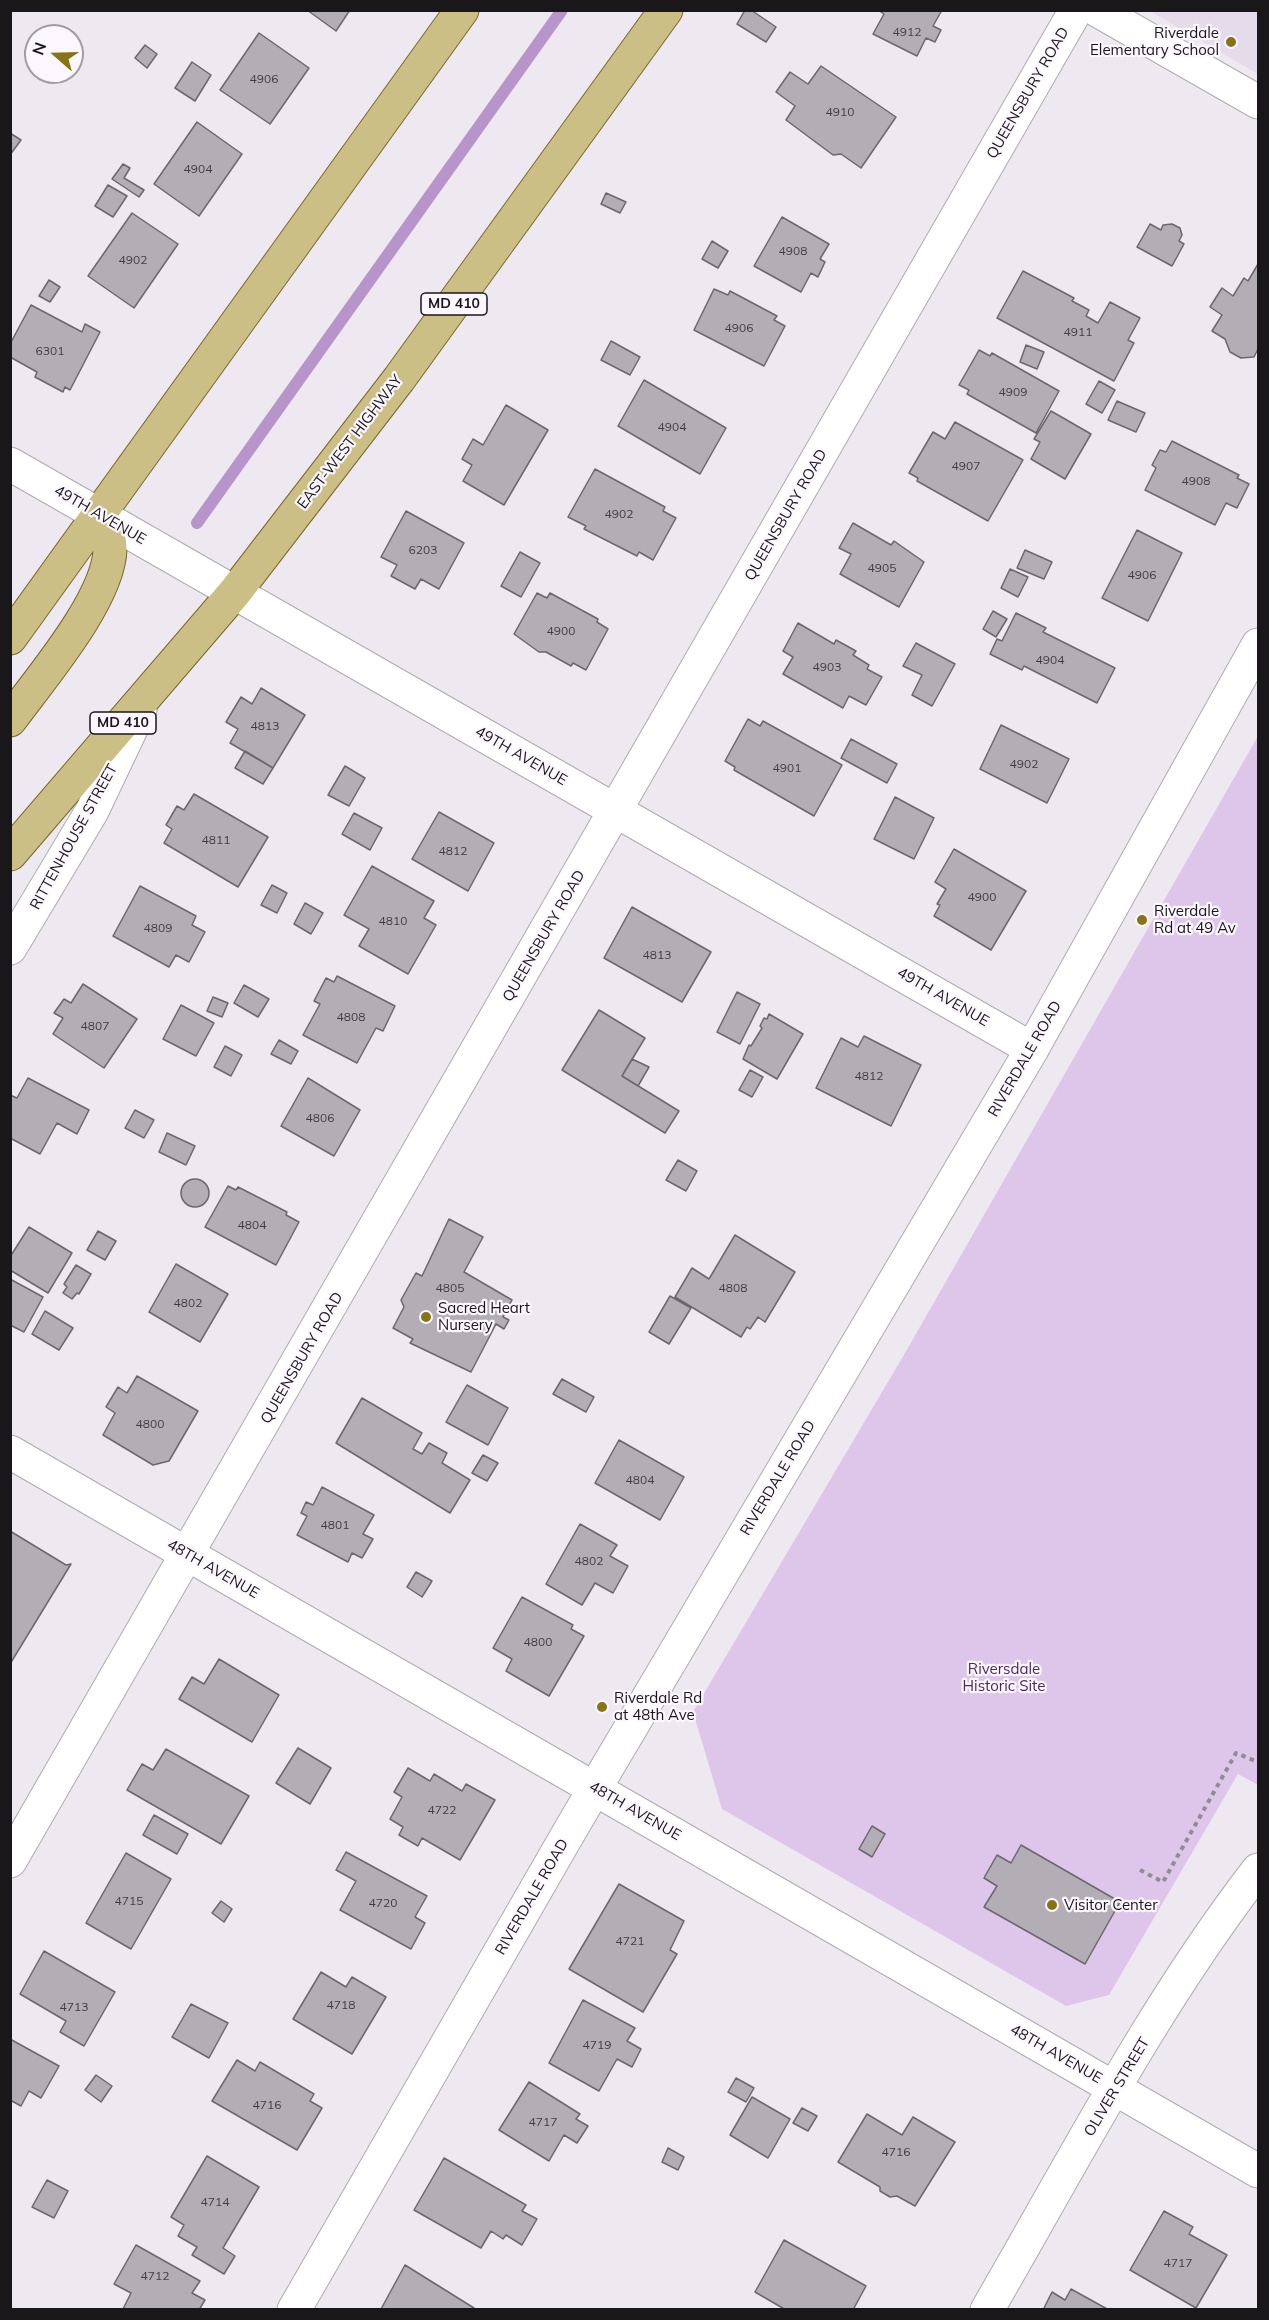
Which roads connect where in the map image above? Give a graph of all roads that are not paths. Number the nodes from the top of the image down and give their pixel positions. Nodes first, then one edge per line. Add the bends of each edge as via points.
1 (462, 10) edge
2 (666, 10) edge
3 (1076, 10) edge
4 (1097, 10) edge
5 (1258, 102) edge
6 (10, 464) edge
7 (99, 514) junction
8 (235, 592) junction
9 (10, 638) edge
10 (1258, 645) edge
11 (149, 692) junction
12 (10, 720) edge
13 (617, 810) junction
14 (10, 854) edge
15 (10, 948) edge
16 (1032, 1049) junction
17 (10, 1452) edge
18 (188, 1555) junction
19 (595, 1789) junction
20 (10, 1861) edge
21 (1258, 1870) edge
22 (1116, 2089) junction
23 (1258, 2170) edge
24 (294, 2310) edge
25 (987, 2310) edge

1 - 7 main road
2 - 8 main road, EAST-WEST HIGHWAY / MD 410 via 399,379
3 - 13 street, QUEENSBURY ROAD
4 - 5 street
6 - 7 street, 49TH AVENUE
7 - 8 street, 49TH AVENUE
7 - 9 main road
7 - 12 main road via 110,549 104,574 89,608
8 - 11 main road, EAST-WEST HIGHWAY / MD 410
8 - 13 street, 49TH AVENUE
10 - 16 street, RIVERDALE ROAD
11 - 14 main road, EAST-WEST HIGHWAY / MD 410
11 - 15 street, RITTENHOUSE STREET via 92,811
13 - 16 street, 49TH AVENUE
13 - 18 street, QUEENSBURY ROAD
16 - 19 street, RIVERDALE ROAD
17 - 18 street, 48TH AVENUE
18 - 19 street, 48TH AVENUE
18 - 20 street, QUEENSBURY ROAD
19 - 22 street, 48TH AVENUE
19 - 24 street, RIVERDALE ROAD
21 - 22 street, OLIVER STREET via 1180,1981
22 - 23 street, 48TH AVENUE
22 - 25 street, OLIVER STREET

